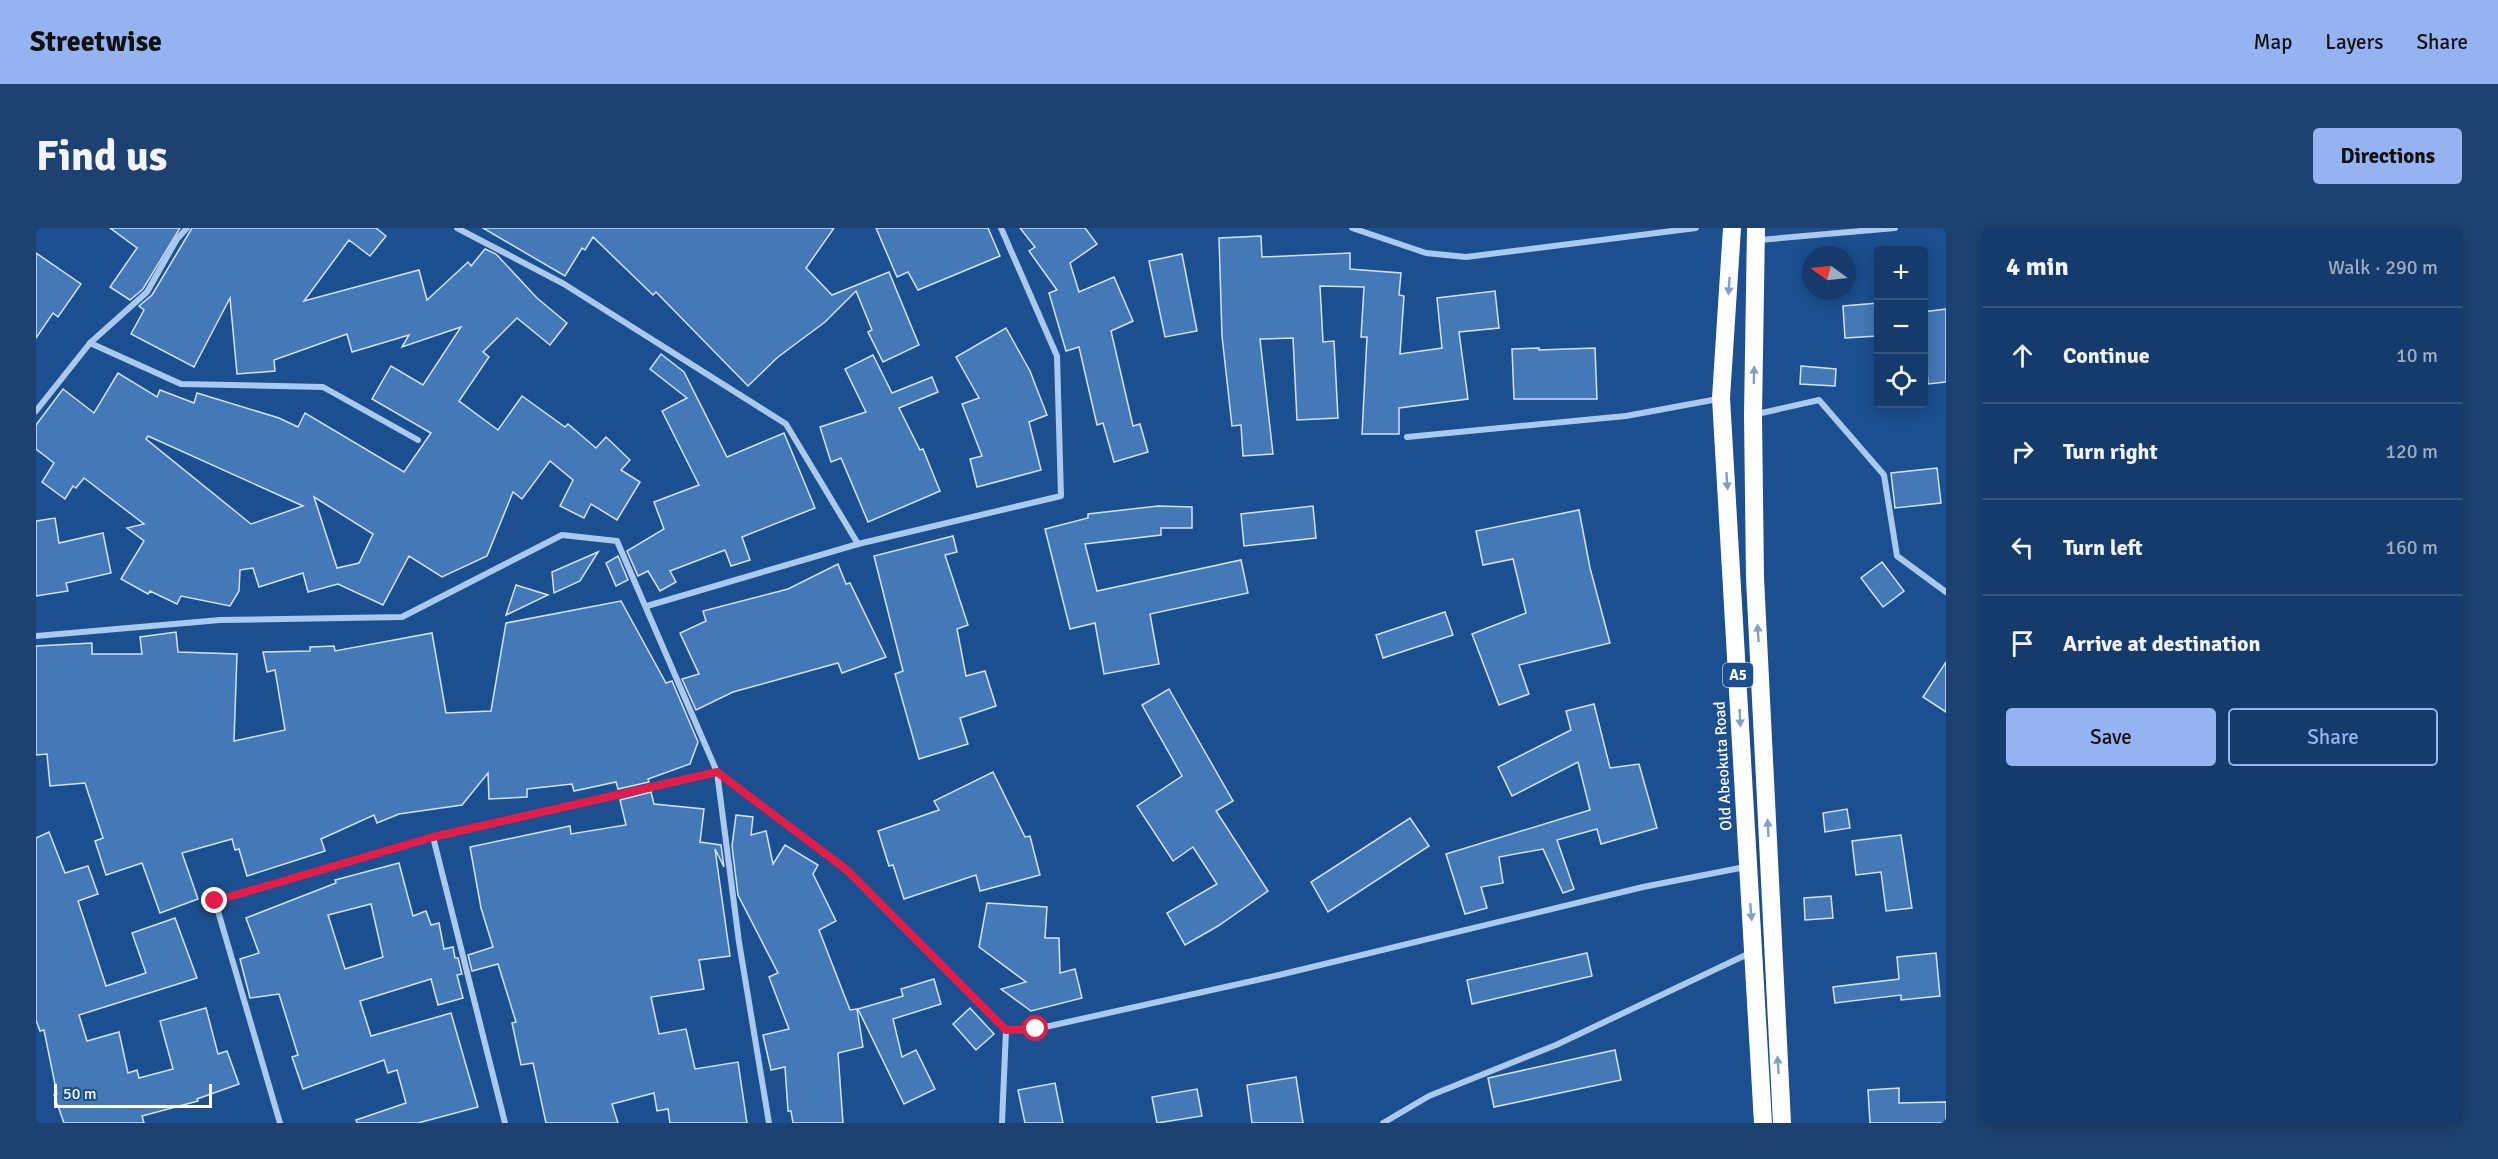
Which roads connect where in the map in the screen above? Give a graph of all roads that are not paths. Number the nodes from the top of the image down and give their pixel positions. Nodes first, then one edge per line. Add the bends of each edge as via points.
1 (187, 228) edge
2 (457, 228) edge
3 (1001, 228) edge
4 (1352, 228) edge
5 (1696, 228) edge
6 (1732, 228) edge
7 (1895, 228) edge
8 (1755, 234) edge
9 (90, 343) junction
10 (1721, 398) junction
11 (36, 411) edge
12 (1753, 415) junction
13 (1407, 437) dead end
14 (418, 440) dead end
15 (858, 544) junction
16 (1946, 592) edge
17 (647, 606) junction
18 (36, 636) edge
19 (717, 772) junction
20 (433, 837) junction
21 (1747, 867) junction
22 (1755, 950) junction
23 (1006, 1030) junction
24 (280, 1123) edge
25 (505, 1123) edge
26 (769, 1123) edge
27 (1002, 1123) edge
28 (1383, 1123) edge
29 (1763, 1123) edge
30 (1782, 1123) edge

1 - 9 street via 147,292
2 - 15 street via 564,284 786,424
3 - 15 street via 1057,356 1061,496
4 - 5 street via 1426,253 1466,257
6 -> 10 highway, Old Abeokuta Road / A5
7 - 8 street
12 -> 8 highway, A5
9 - 11 street
9 - 14 street via 181,384 323,387
10 - 13 street via 1626,416
10 -> 21 highway, Old Abeokuta Road / A5
12 - 16 street via 1819,400 1884,475 1898,556
30 -> 12 highway, A5 via 1755,578
15 - 17 street
17 - 18 street via 617,541 562,535 402,617 220,620
17 - 19 street
19 - 20 street
19 - 23 street via 847,870
19 - 26 street via 739,942
20 - 24 street via 215,901
20 - 25 street
21 -> 22 highway, Old Abeokuta Road / A5
21 - 23 street via 1643,887 1036,1029
22 - 28 street via 1556,1045 1429,1096
22 - 29 highway, Old Abeokuta Road / A5
23 - 27 street

